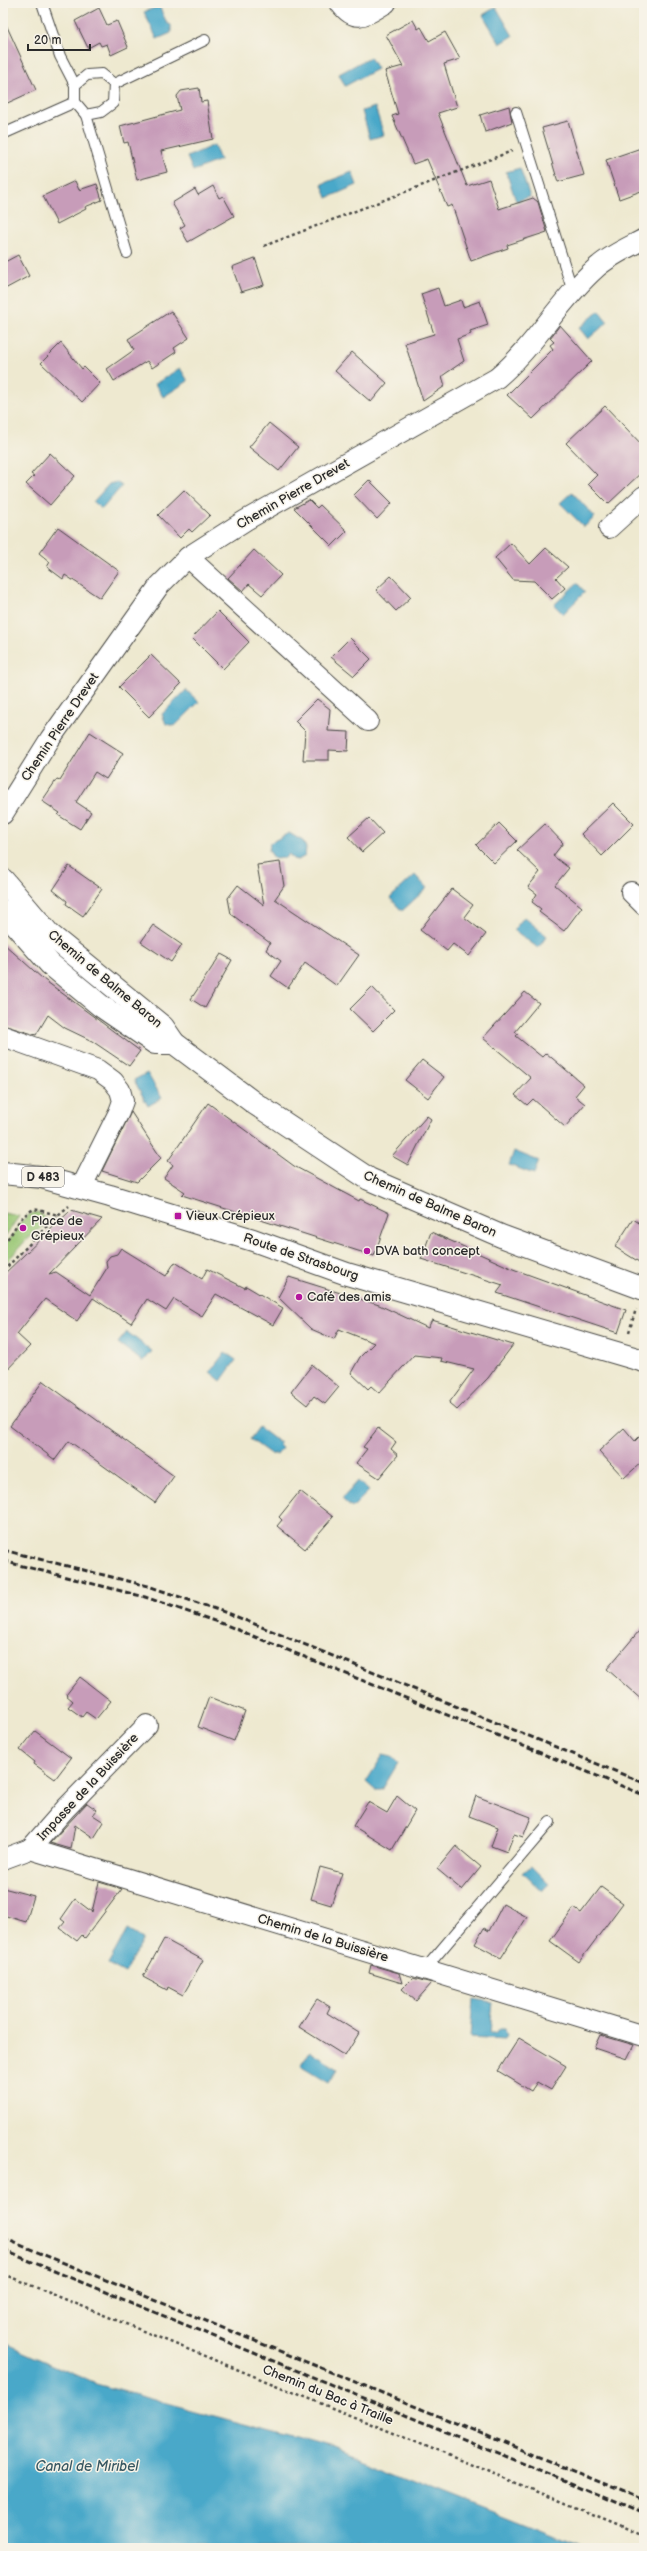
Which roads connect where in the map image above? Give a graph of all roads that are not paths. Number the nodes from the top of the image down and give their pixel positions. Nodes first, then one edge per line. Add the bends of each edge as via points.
1 (42, 3) edge
2 (340, 3) edge
3 (386, 3) edge
4 (205, 40) dead end
5 (114, 84) junction
6 (75, 85) junction
7 (75, 102) junction
8 (516, 112) dead end
9 (86, 115) junction
10 (3, 134) edge
11 (644, 239) edge
12 (127, 253) dead end
13 (572, 292) junction
14 (644, 496) edge
15 (609, 528) dead end
16 (188, 557) junction
17 (368, 721) dead end
18 (3, 814) edge
19 (3, 880) edge
20 (3, 911) edge
21 (3, 1036) edge
22 (174, 1043) junction
23 (3, 1173) edge
24 (76, 1196) junction
25 (643, 1287) edge
26 (644, 1361) edge
27 (147, 1726) dead end
28 (550, 1822) dead end
29 (30, 1849) junction
30 (3, 1858) edge
31 (425, 1969) junction
32 (644, 2036) edge

1 - 6 lane via 60,56
2 - 3 street via 353,16 363,16
4 - 5 lane
5 - 6 lane via 102,74 87,75
5 - 9 lane via 113,104 101,112
6 - 7 lane
7 - 9 lane
7 - 10 lane
8 - 13 lane
9 - 12 lane
11 - 13 street, Chemin Pierre Drevet via 612,256
13 - 16 street, Chemin Pierre Drevet via 524,353 497,378 246,520
14 - 15 street
16 - 17 street
16 - 18 street, Chemin Pierre Drevet via 159,586 50,739
19 - 22 street, Chemin de Balme Baron via 48,934 163,1027
20 - 22 street, Chemin de Balme Baron via 50,964 101,1006 155,1043
21 - 24 street via 98,1070 120,1090 123,1100 121,1106
22 - 25 street, Chemin de Balme Baron via 254,1103 369,1179 501,1236
23 - 24 street, Route de Strasbourg / D 483 via 41,1177
24 - 26 street, Route de Strasbourg / D 483 via 253,1240 347,1274
27 - 29 street, Impasse de la Buissière via 66,1808
28 - 31 lane
29 - 30 street
29 - 31 street, Chemin de la Buissière
31 - 32 street, Chemin de la Buissière

